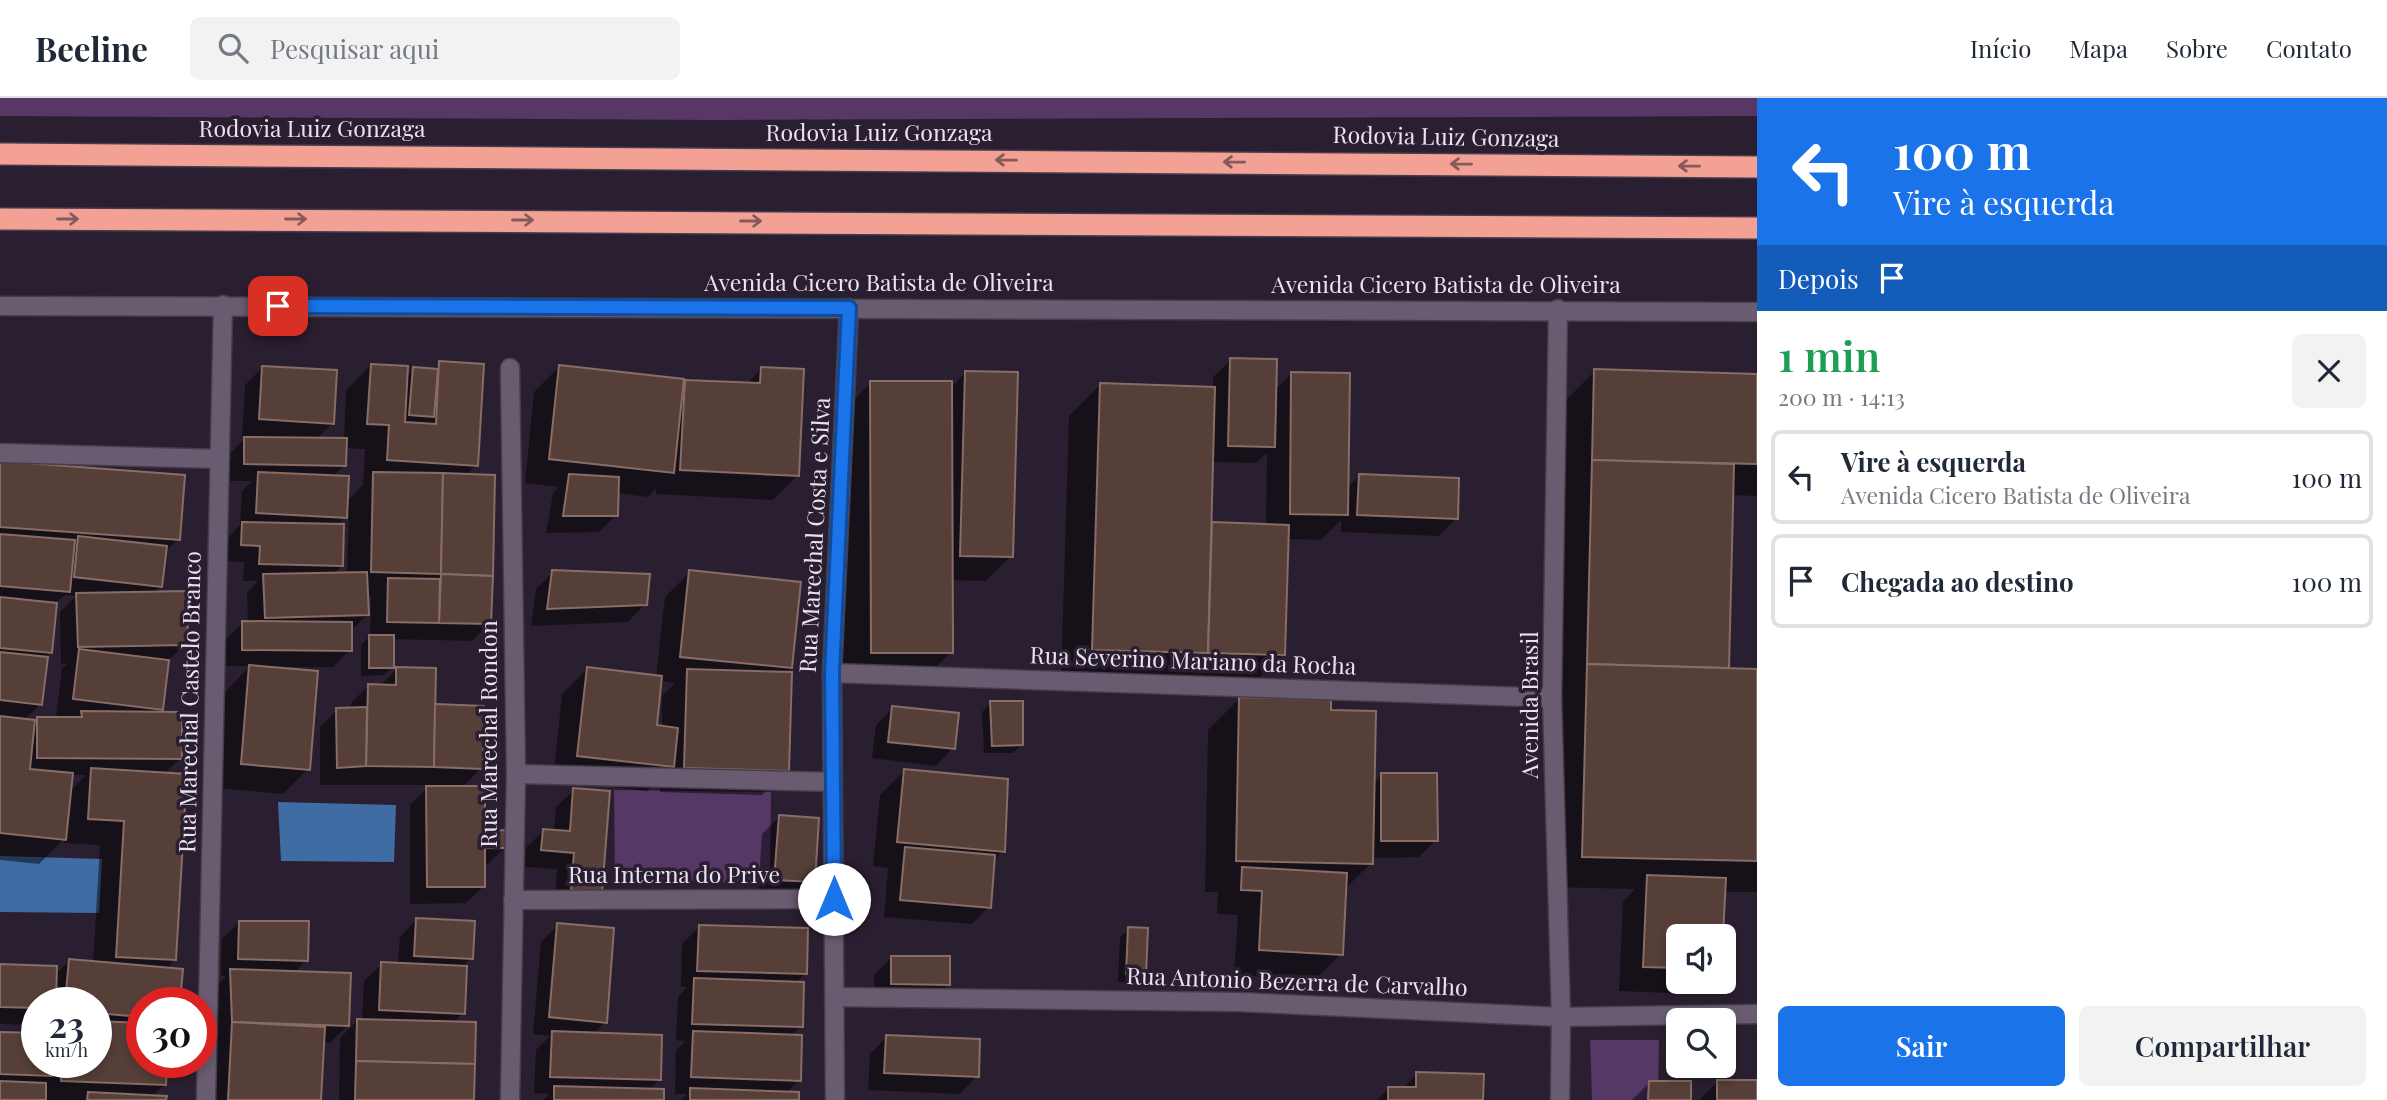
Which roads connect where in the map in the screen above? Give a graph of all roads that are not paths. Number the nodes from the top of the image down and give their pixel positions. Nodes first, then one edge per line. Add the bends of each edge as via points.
1 (0, 154) edge
2 (1757, 167) edge
3 (0, 219) edge
4 (1757, 228) edge
5 (223, 305) junction
6 (0, 306) edge
7 (849, 308) junction
8 (1558, 309) junction
9 (1757, 312) edge
10 (510, 368) dead end
11 (0, 453) edge
12 (220, 459) junction
13 (832, 673) junction
14 (1552, 698) junction
15 (516, 774) junction
16 (833, 782) junction
17 (834, 899) junction
18 (513, 900) junction
19 (835, 997) junction
20 (1757, 1014) edge
21 (1561, 1017) junction
22 (206, 1100) edge
23 (510, 1100) edge
24 (835, 1100) edge
25 (1560, 1100) edge

2 -> 1 highway, Rodovia Luiz Gonzaga
3 -> 4 highway
5 - 6 street, Avenida Cicero Batista de Oliveira
5 - 7 street, Avenida Cicero Batista de Oliveira
5 - 12 street, Rua Marechal Castelo Branco
7 - 8 street, Avenida Cicero Batista de Oliveira
7 - 13 street, Rua Marechal Costa e Silva
8 - 9 street, Avenida Cicero Batista de Oliveira
8 - 14 street, Avenida Brasil
10 - 15 street, Rua Marechal Rondon
11 - 12 street
12 - 22 street, Rua Marechal Castelo Branco
13 - 14 street, Rua Severino Mariano da Rocha
13 - 16 street, Rua Marechal Costa e Silva
14 - 21 street, Avenida Brasil
15 - 16 street
15 - 18 street, Rua Marechal Rondon
16 - 17 street, Rua Marechal Costa e Silva
17 - 18 street, Rua Interna do Prive
17 - 19 street, Rua Marechal Costa e Silva
18 - 23 street, Rua Marechal Rondon
19 - 21 street, Rua Antonio Bezerra de Carvalho via 1238,1002
19 - 24 street, Rua Marechal Costa e Silva
20 - 21 street, Rua Antonio Bezerra de Carvalho
21 - 25 street, Avenida Brasil

